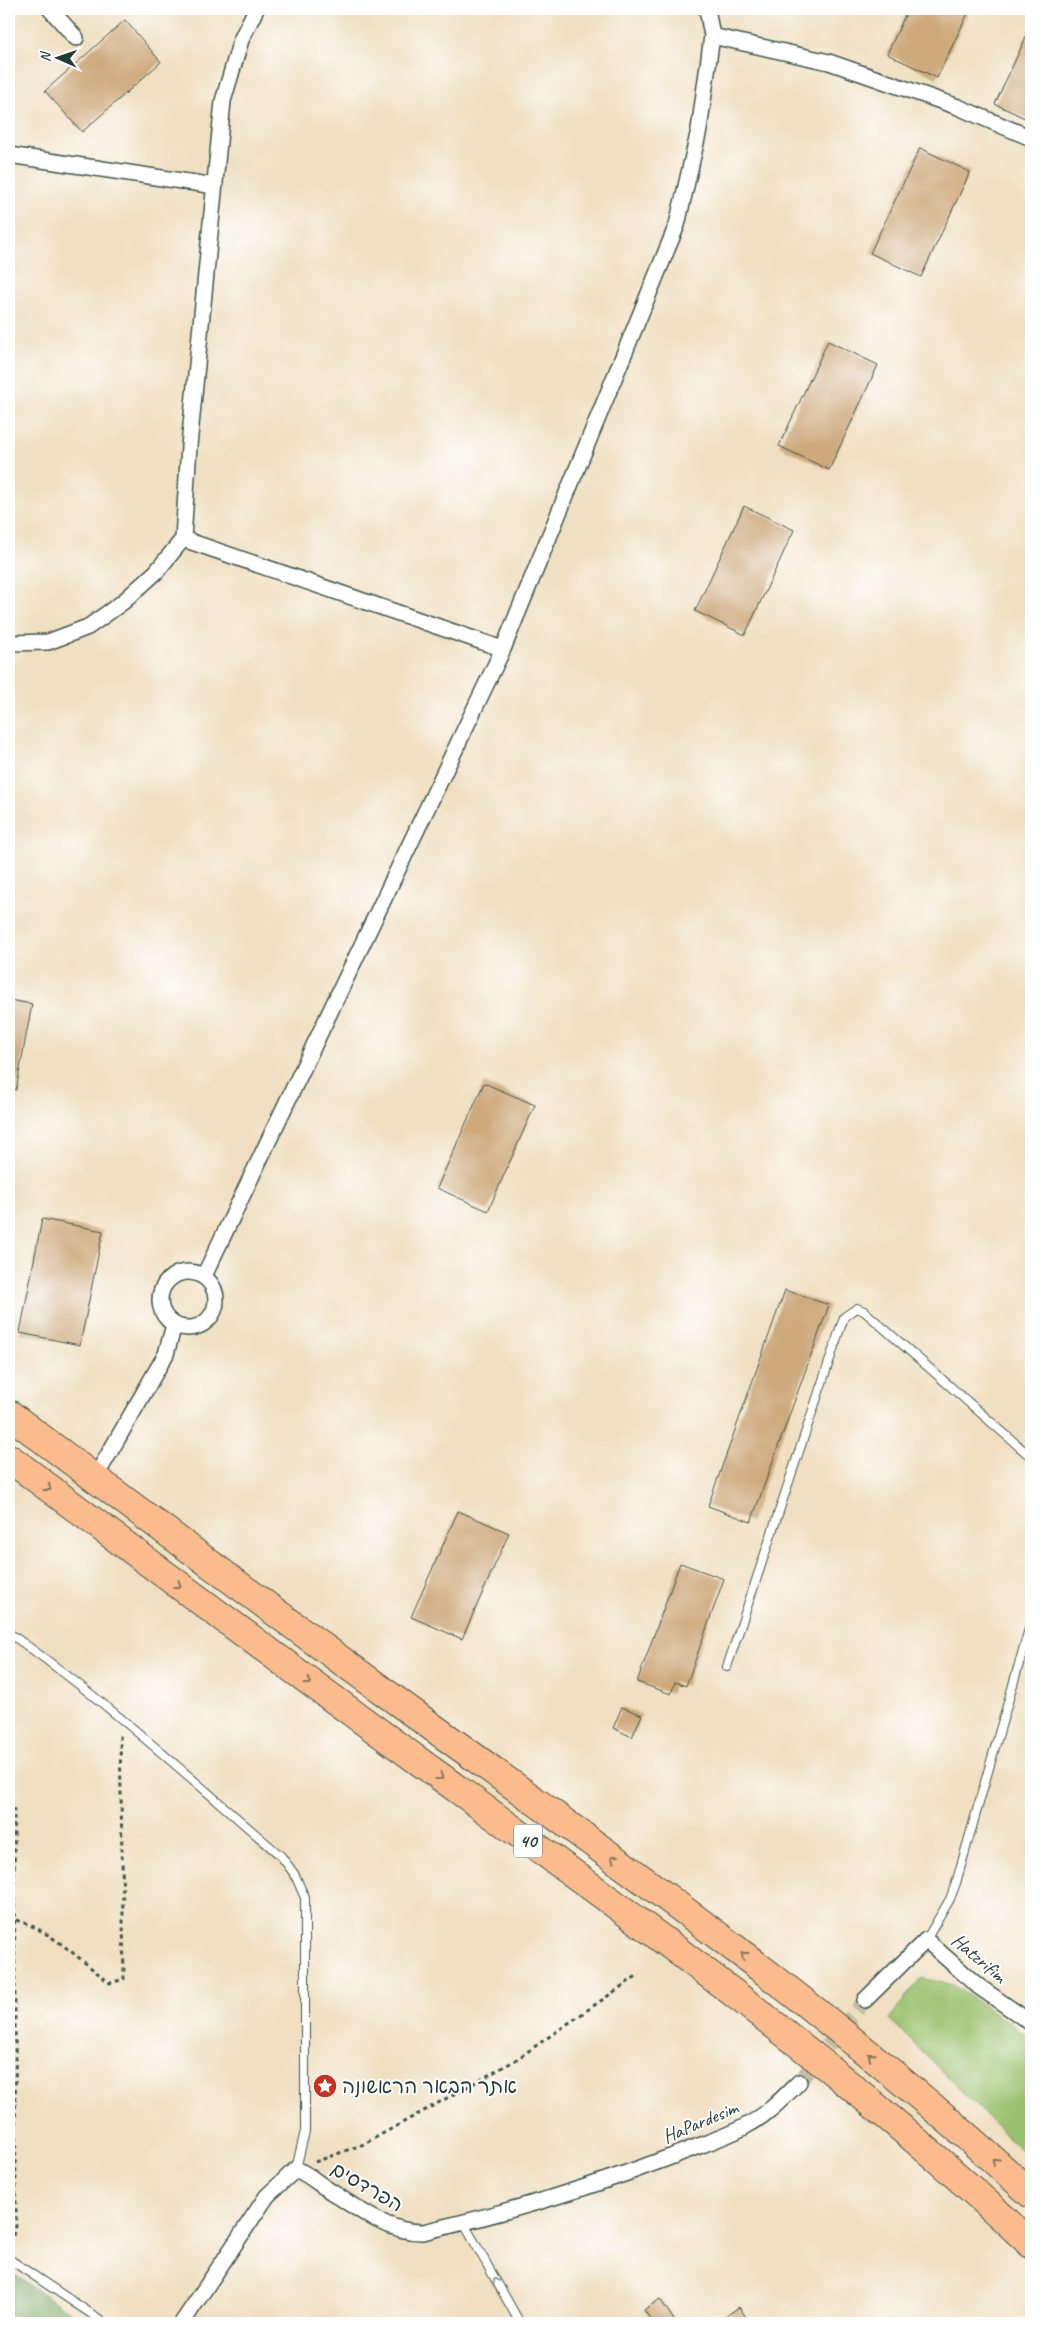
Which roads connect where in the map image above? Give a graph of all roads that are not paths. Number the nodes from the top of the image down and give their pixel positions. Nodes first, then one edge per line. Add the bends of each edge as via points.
1 (50, 9) edge
2 (256, 9) edge
3 (708, 9) edge
4 (712, 36) junction
5 (76, 38) dead end
6 (1031, 138) edge
7 (9, 155) edge
8 (215, 186) junction
9 (183, 539) junction
10 (9, 643) edge
11 (503, 649) junction
12 (204, 1276) junction
13 (174, 1325) junction
14 (9, 1414) edge
15 (1031, 1457) edge
16 (9, 1458) edge
17 (95, 1478) junction
18 (1031, 1622) edge
19 (9, 1633) edge
20 (727, 1667) dead end
21 (926, 1940) junction
22 (865, 2000) tunnel mouth
23 (1031, 2024) edge
24 (799, 2082) tunnel mouth
25 (296, 2169) junction
26 (606, 2180) joint
27 (1031, 2194) edge
28 (464, 2222) junction
29 (1031, 2244) edge
30 (9, 2259) edge
31 (105, 2323) edge
32 (182, 2323) edge
33 (520, 2323) edge

1 - 5 street
2 - 8 street via 241,40 223,101
3 - 4 street
4 - 6 street via 829,62
4 - 11 street via 699,130 677,225
7 - 8 street
8 - 9 street
9 - 10 street via 156,572 88,627 48,642
9 - 11 street
11 - 12 street
12 - 13 street via 215,1291 214,1310 209,1318 193,1328
12 - 13 street via 195,1272 177,1273 163,1285 159,1294 162,1312
13 - 17 street via 166,1354
14 - 17 highway, 40
15 - 20 lane via 857,1308 844,1317
16 -> 29 highway, 40 via 260,1647 661,1936 901,2127
27 -> 17 highway, 40 via 924,2099 674,1901 281,1618
18 - 21 lane via 956,1883
19 - 25 lane via 120,1717 281,1856 296,1875 305,1898 305,2131
21 - 22 street
21 - 23 street, Hatzrifim via 978,1986
24 - 26 street, HaPardesim via 774,2107 745,2127
25 - 28 street, הפרדסים via 360,2210 408,2232 423,2232
25 - 32 street via 267,2196
26 - 28 street, הפרדסים
33 -> 28 lane
30 - 31 lane

